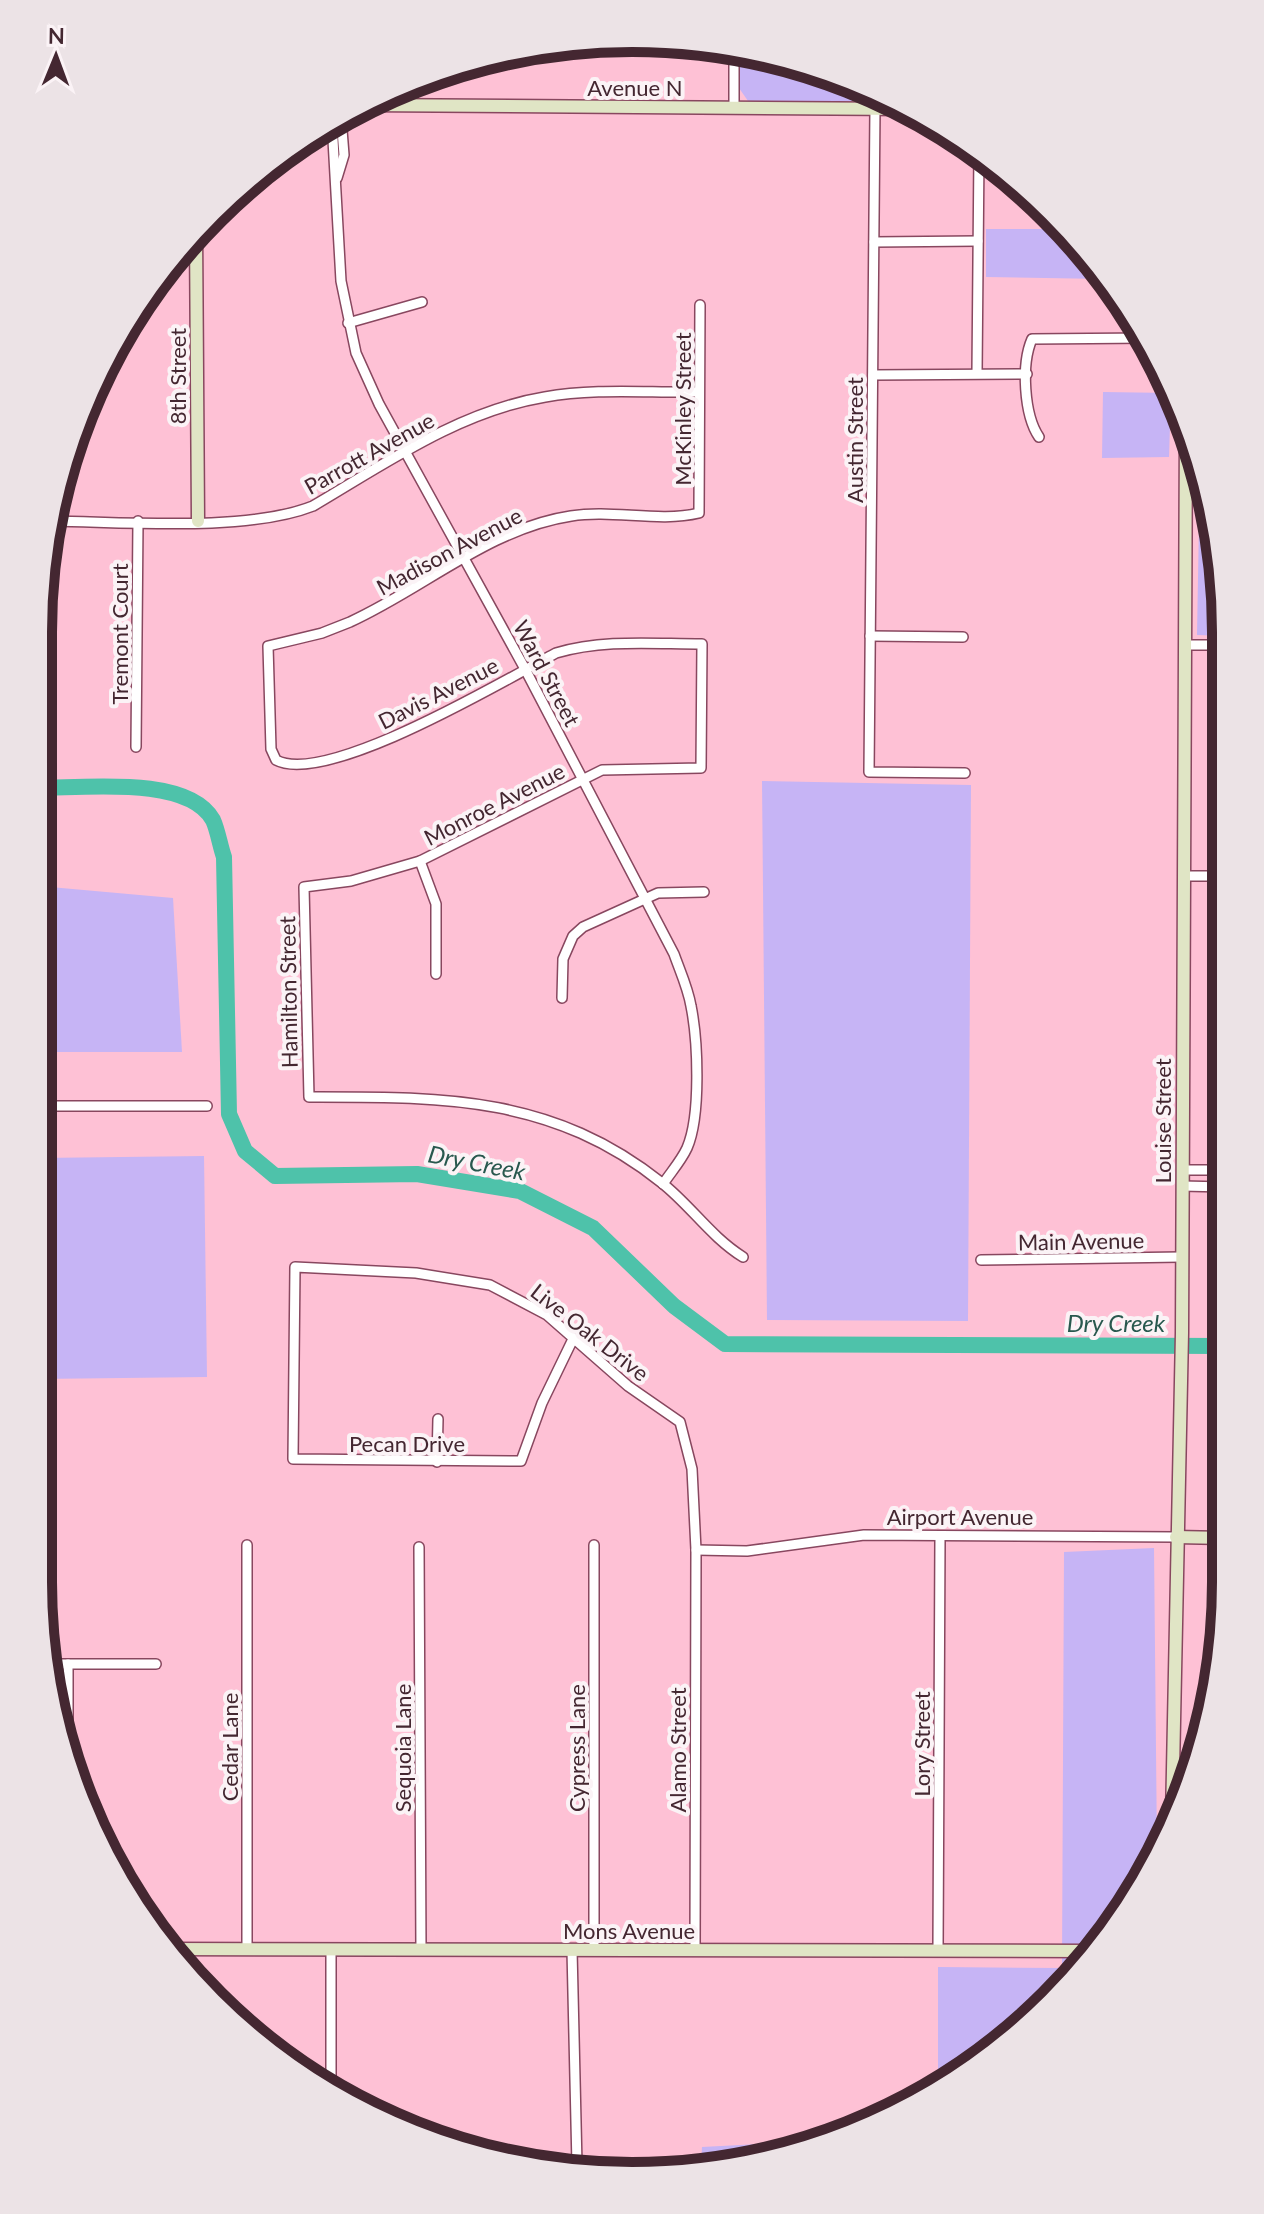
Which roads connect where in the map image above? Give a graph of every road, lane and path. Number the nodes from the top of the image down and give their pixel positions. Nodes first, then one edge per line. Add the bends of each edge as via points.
1 (734, 61) edge
2 (390, 105) edge
3 (734, 108) junction
4 (875, 108) junction
5 (881, 108) edge
6 (342, 130) edge
7 (332, 137) edge
8 (979, 168) edge
9 (337, 178) junction
10 (978, 241) junction
11 (874, 242) junction
12 (196, 250) edge
13 (190, 257) edge
14 (196, 257) junction
15 (422, 302) dead end
16 (700, 305) dead end
17 (348, 323) junction
18 (1131, 338) edge
19 (977, 373) junction
20 (1027, 374) junction
21 (873, 375) junction
22 (698, 392) junction
23 (1039, 437) dead end
24 (405, 452) junction
25 (1186, 462) edge
26 (699, 513) joint
27 (63, 521) edge
28 (138, 521) junction
29 (198, 521) junction
30 (465, 559) junction
31 (870, 636) junction
32 (963, 637) dead end
33 (1185, 645) junction
34 (1212, 645) edge
35 (525, 669) junction
36 (136, 747) dead end
37 (283, 764) joint
38 (701, 768) joint
39 (965, 773) dead end
40 (582, 779) junction
41 (420, 861) junction
42 (1184, 876) junction
43 (1212, 876) edge
44 (304, 887) joint
45 (704, 892) dead end
46 (644, 898) junction
47 (436, 974) dead end
48 (562, 998) dead end
49 (52, 1106) edge
50 (207, 1106) dead end
51 (1182, 1170) junction
52 (1212, 1170) edge
53 (663, 1184) junction
54 (1182, 1186) junction
55 (1212, 1187) edge
56 (743, 1257) dead end
57 (1181, 1257) junction
58 (981, 1260) dead end
59 (572, 1341) junction
60 (438, 1419) dead end
61 (293, 1459) joint
62 (437, 1462) junction
63 (940, 1537) junction
64 (1176, 1537) junction
65 (1212, 1538) edge
66 (247, 1545) dead end
67 (594, 1545) dead end
68 (419, 1547) dead end
69 (696, 1550) junction
70 (58, 1664) edge
71 (68, 1664) junction
72 (156, 1664) dead end
73 (68, 1716) edge
74 (1172, 1792) edge
75 (184, 1949) edge
76 (247, 1950) junction
77 (331, 1950) junction
78 (421, 1950) junction
79 (572, 1950) junction
80 (594, 1950) junction
81 (695, 1951) junction
82 (938, 1951) junction
83 (1079, 1951) edge
84 (331, 2077) edge
85 (577, 2159) edge

1 - 3 street
2 - 3 street, Avenue N
3 - 4 street, Avenue N
4 - 5 street, Avenue N
4 - 11 street, Austin Street
6 - 9 street, Ward Street via 344,155
7 - 9 street, Ward Street
8 - 10 street
9 - 17 street, Ward Street
10 - 11 street
10 - 19 street
11 - 21 street, Austin Street
12 - 14 street, 8th Street
13 - 14 street
14 - 29 street, 8th Street
15 - 17 street
16 - 22 street, McKinley Street
17 - 24 street, Ward Street via 370,385
18 - 20 street via 1039,337 1029,344
19 - 20 street
19 - 21 street
20 - 23 street via 1029,419
21 - 31 street, Austin Street
22 - 24 street, Parrott Avenue via 545,397 460,423
22 - 26 street, McKinley Street
24 - 29 street, Parrott Avenue via 289,515
24 - 30 street, Ward Street
25 - 33 street, Louise Street
26 - 30 street, Madison Avenue via 571,516 511,534
27 - 28 street, Parrott Avenue
28 - 29 street, Parrott Avenue
28 - 36 street, Tremont Court
30 - 35 street, Ward Street
30 - 37 street, Madison Avenue via 350,622 268,646 271,749
31 - 32 street
31 - 39 street, Austin Street via 869,772
33 - 34 street
33 - 42 street, Louise Street
35 - 37 street, Davis Avenue via 376,744 323,762
35 - 38 street, Davis Avenue via 588,645 702,644
35 - 40 street, Ward Street
38 - 40 street, Monroe Avenue via 618,767
40 - 41 street, Monroe Avenue
40 - 46 street, Ward Street
41 - 44 street, Monroe Avenue via 351,881
41 - 47 street via 436,904
42 - 43 street
42 - 51 street, Louise Street
44 - 53 street, Hamilton Street via 309,1097 483,1103 572,1130
45 - 46 street via 667,891
46 - 48 street via 573,936 563,959
46 - 53 street, Ward Street via 684,981 694,1042 693,1130
49 - 50 street
51 - 52 street
51 - 54 street, Louise Street
53 - 56 street via 725,1246
54 - 55 street
54 - 57 street, Louise Street
57 - 58 street, Main Avenue
57 - 64 street, Louise Street
59 - 61 street, Live Oak Drive via 535,1308 478,1282 295,1267
59 - 62 street, Pecan Drive via 521,1461
59 - 69 street, Live Oak Drive via 680,1422 692,1469
60 - 62 street
61 - 62 street, Pecan Drive
63 - 64 street, Airport Avenue
63 - 69 street, Airport Avenue via 864,1535 747,1551
63 - 82 street, Lory Street
64 - 65 street, Airport Avenue
64 - 74 street, Louise Street
66 - 76 street, Cedar Lane
67 - 80 street, Cypress Lane
68 - 78 street, Sequoia Lane
69 - 81 street, Alamo Street
70 - 71 street
71 - 72 street
71 - 73 street
75 - 76 street, Mons Avenue
76 - 77 street, Mons Avenue
77 - 78 street, Mons Avenue
77 - 84 street
78 - 79 street, Mons Avenue
79 - 80 street, Mons Avenue
79 - 85 street
80 - 81 street, Mons Avenue
81 - 82 street, Mons Avenue
82 - 83 street, Mons Avenue

